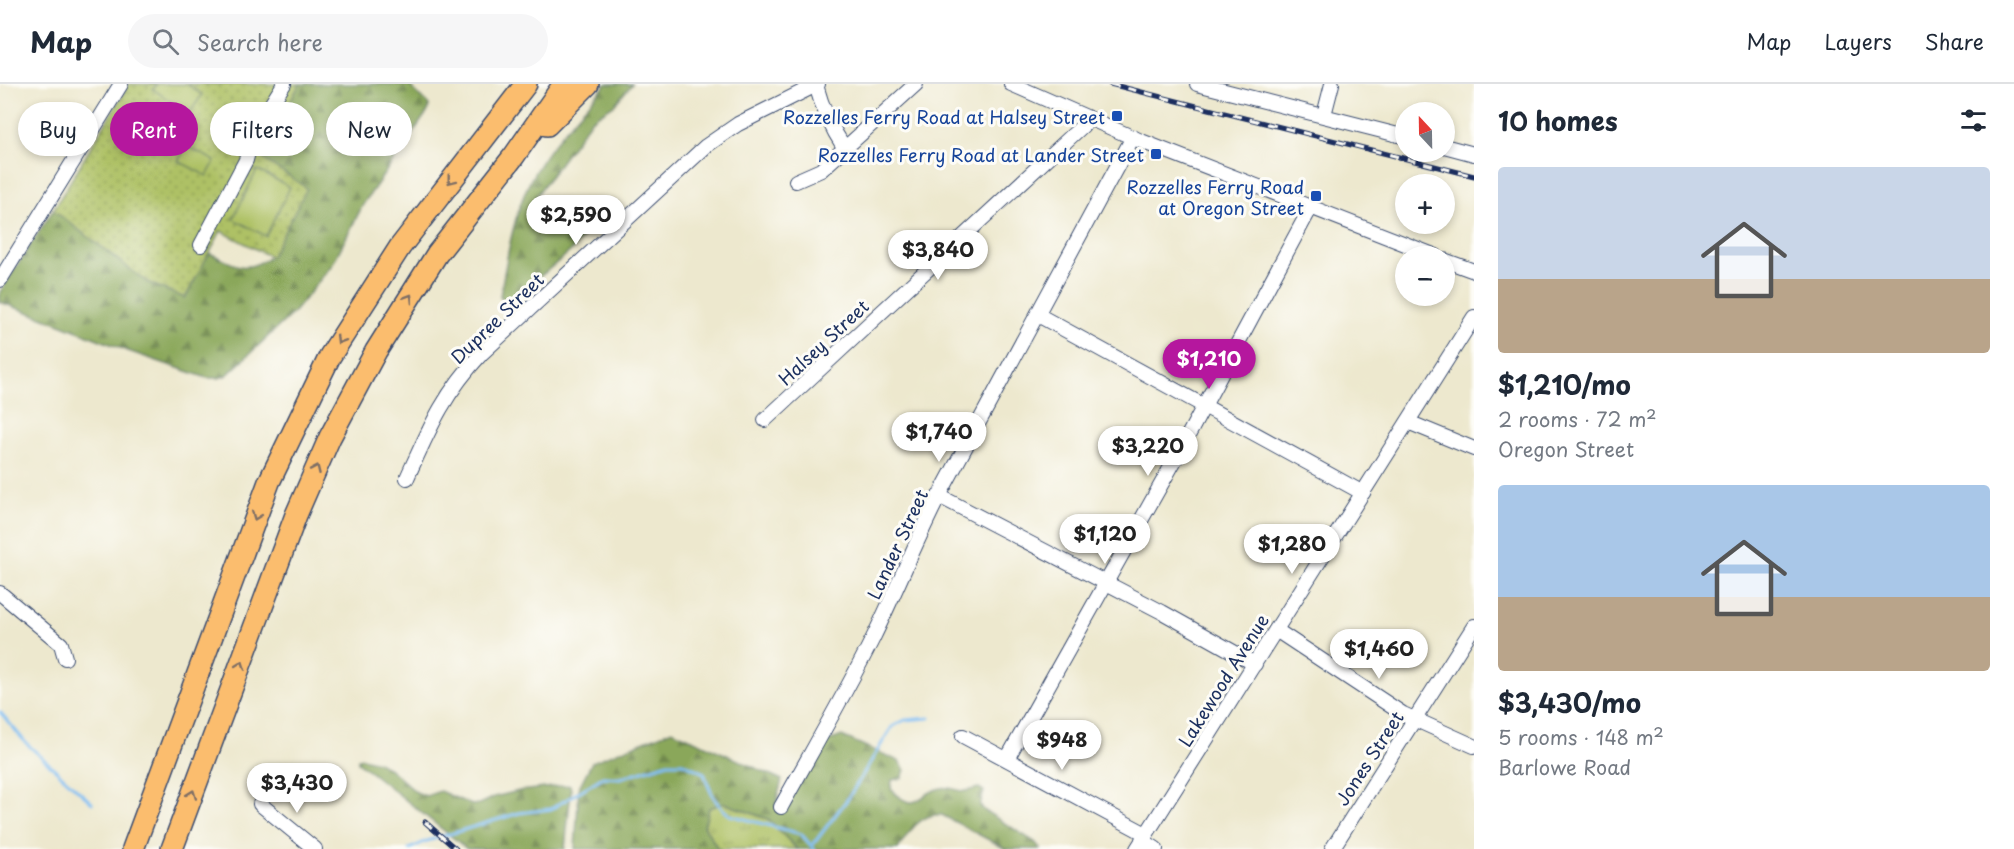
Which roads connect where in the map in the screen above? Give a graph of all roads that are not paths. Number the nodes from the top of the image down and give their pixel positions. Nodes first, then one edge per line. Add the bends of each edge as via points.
1 (121, 84) edge
2 (284, 84) edge
3 (517, 84) edge
4 (526, 84) edge
5 (564, 84) edge
6 (588, 84) edge
7 (916, 84) edge
8 (1011, 84) edge
9 (1197, 84) edge
10 (1332, 84) edge
11 (817, 85) edge
12 (503, 114) junction
13 (1324, 115) junction
14 (1090, 119) junction
15 (1395, 133) edge
16 (1133, 137) junction
17 (845, 149) junction
18 (1455, 149) edge
19 (1474, 154) edge
20 (514, 156) junction
21 (796, 181) dead end
22 (1311, 207) junction
23 (201, 245) dead end
24 (1410, 246) edge
25 (1455, 264) edge
26 (1474, 271) edge
27 (0, 280) edge
28 (1038, 315) junction
29 (1474, 317) edge
30 (1204, 405) junction
31 (765, 420) dead end
32 (1408, 422) junction
33 (1474, 449) edge
34 (407, 478) dead end
35 (1363, 493) junction
36 (939, 496) junction
37 (1106, 583) junction
38 (0, 593) edge
39 (1474, 626) edge
40 (1276, 630) junction
41 (65, 658) dead end
42 (1255, 664) junction
43 (1415, 720) junction
44 (963, 736) dead end
45 (1474, 746) edge
46 (1006, 759) junction
47 (156, 785) junction
48 (260, 804) dead end
49 (780, 807) dead end
50 (1142, 841) edge
51 (122, 849) edge
52 (133, 849) edge
53 (172, 849) edge
54 (315, 849) edge
55 (1156, 849) edge
56 (1332, 849) edge

1 - 27 street
2 - 23 street via 253,133 246,160
3 - 12 highway
4 - 12 highway
5 - 20 highway
6 - 20 highway
7 - 17 street
8 - 14 street
9 - 13 street
10 - 13 street
11 - 17 street via 821,104
11 - 34 street, Dupree Street via 738,124 706,146 482,353 447,395
12 -> 47 highway via 400,247 330,356 269,482
13 - 15 street
14 - 16 street
14 - 31 street, Halsey Street
16 - 22 street
16 - 28 street, Lander Street
17 - 21 street via 821,170
18 - 19 street
53 -> 20 highway via 296,515 330,437 358,382 437,254
22 - 24 street
22 - 30 street
25 - 26 street
28 - 30 street
28 - 36 street, Lander Street
29 - 32 street, Lakewood Avenue
30 - 35 street
30 - 37 street
32 - 33 street
32 - 35 street, Lakewood Avenue
35 - 40 street, Lakewood Avenue
36 - 37 street
36 - 49 street, Lander Street via 859,665
37 - 42 street
37 - 46 street
38 - 41 street via 61,644
39 - 43 street, Jones Street
40 - 42 street, Lakewood Avenue
40 - 43 street
42 - 50 street, Lakewood Avenue
43 - 45 street
43 - 56 street, Jones Street
44 - 46 street
46 - 50 street
47 - 51 highway
47 - 52 highway
48 - 54 street
50 - 55 street

